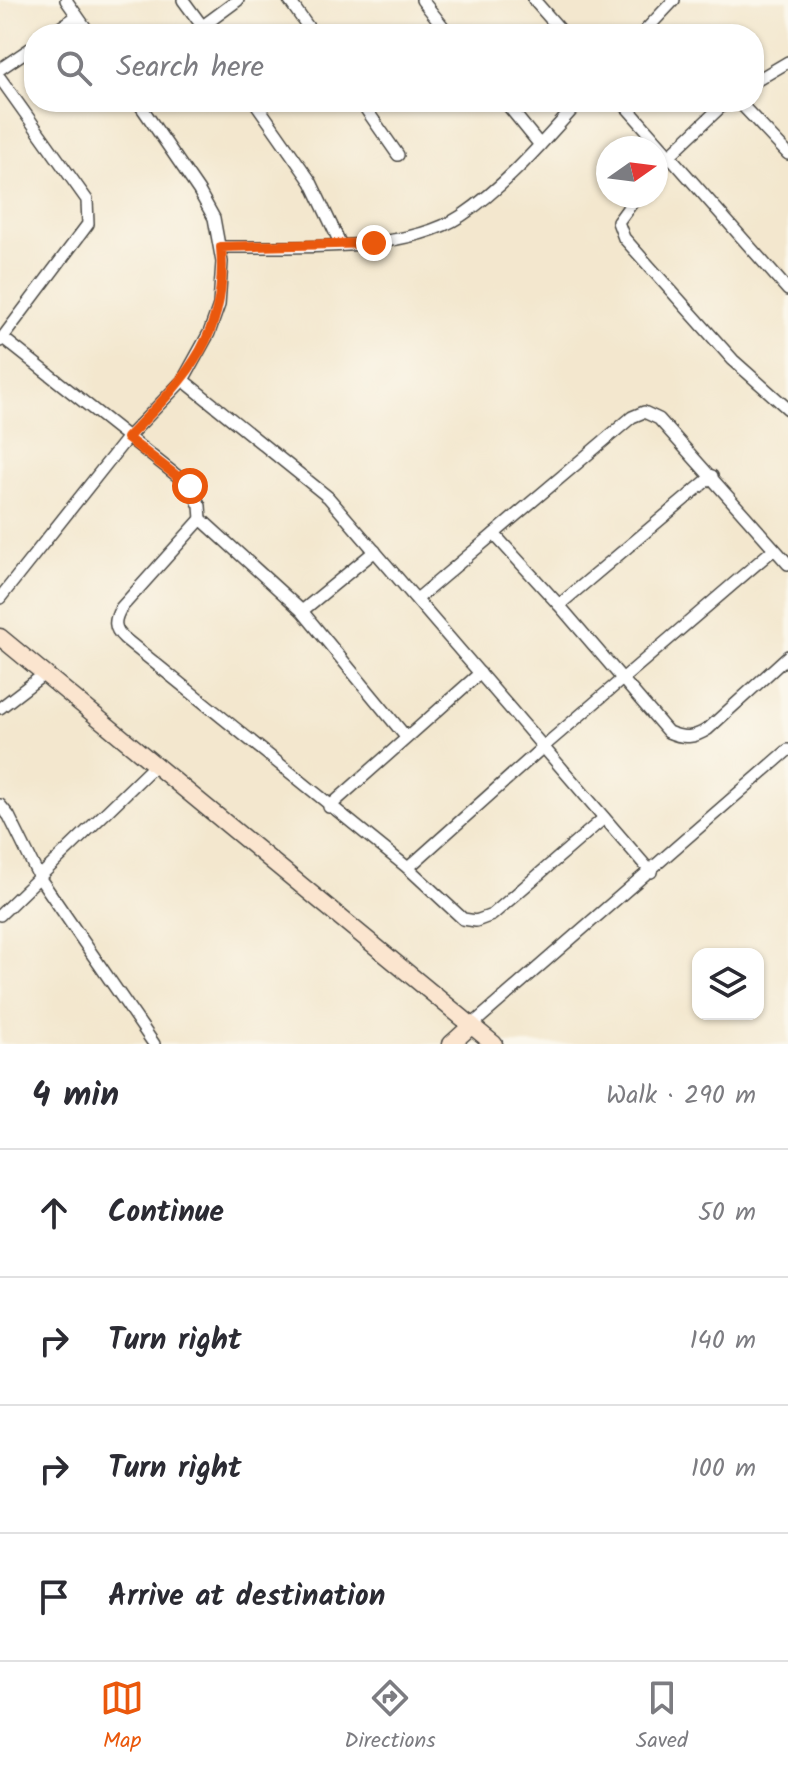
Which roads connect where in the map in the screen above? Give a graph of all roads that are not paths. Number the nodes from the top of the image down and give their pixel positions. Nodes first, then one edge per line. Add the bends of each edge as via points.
1 (66, 0) edge
2 (183, 0) edge
3 (238, 0) edge
4 (289, 0) edge
5 (422, 0) edge
6 (534, 0) edge
7 (674, 0) edge
8 (77, 16) junction
9 (65, 24) edge
10 (83, 24) edge
11 (196, 24) edge
12 (210, 24) edge
13 (306, 24) edge
14 (441, 24) edge
15 (555, 24) edge
16 (651, 24) edge
17 (24, 53) edge
18 (788, 62) edge
19 (0, 69) edge
20 (764, 76) edge
21 (0, 78) edge
22 (24, 112) edge
23 (24, 112) edge
24 (145, 112) edge
25 (262, 112) edge
26 (368, 112) edge
27 (513, 112) edge
28 (570, 112) edge
29 (631, 112) edge
30 (715, 112) edge
31 (748, 112) edge
32 (540, 145) junction
33 (788, 154) edge
34 (398, 155) dead end
35 (669, 156) junction
36 (628, 208) edge
37 (341, 245) junction
38 (221, 247) junction
39 (788, 290) edge
40 (1, 340) edge
41 (183, 380) junction
42 (788, 409) edge
43 (127, 438) junction
44 (712, 476) junction
45 (201, 519) junction
46 (494, 534) junction
47 (774, 549) junction
48 (375, 551) junction
49 (788, 564) edge
50 (0, 598) edge
51 (417, 599) junction
52 (559, 605) junction
53 (302, 611) junction
54 (0, 637) edge
55 (788, 656) edge
56 (480, 673) junction
57 (43, 675) junction
58 (622, 680) junction
59 (0, 708) edge
60 (406, 737) junction
61 (543, 747) junction
62 (788, 750) edge
63 (155, 765) junction
64 (0, 805) edge
65 (329, 807) junction
66 (604, 818) junction
67 (408, 868) junction
68 (651, 872) junction
69 (39, 877) junction
70 (0, 915) edge
71 (472, 1025) junction
72 (154, 1044) edge
73 (451, 1044) edge
74 (494, 1044) edge

1 - 8 street
2 - 11 street
3 - 12 street
4 - 13 street
5 - 14 street
6 - 15 street
7 - 16 street
8 - 9 street
8 - 10 street
17 - 19 street
18 - 20 street
21 - 22 street
23 - 40 street via 87,200 89,217
24 - 38 street via 208,204
25 - 37 street via 311,182
26 - 34 street
27 - 32 street
28 - 32 street
29 - 35 street
30 - 35 street
31 - 33 street
32 - 37 street via 491,193 450,222 374,243
35 - 39 street
36 - 42 street via 618,222 624,238 733,360
37 - 38 street
38 - 41 street via 219,305
40 - 43 street
41 - 43 street
41 - 48 street via 314,484
43 - 45 street via 190,486
43 - 50 street
44 - 46 street via 659,419 638,414
44 - 47 street
44 - 52 street
45 - 53 street
45 - 65 street via 121,608 115,627
46 - 51 street
46 - 52 street
47 - 49 street
47 - 58 street
48 - 51 street
48 - 53 street
51 - 56 street
52 - 58 street
53 - 60 street
54 - 57 street
55 - 58 street via 708,729 685,738 668,732
56 - 60 street
56 - 61 street
57 - 59 street
57 - 63 street
58 - 61 street
60 - 65 street
61 - 66 street
61 - 67 street
62 - 68 street
63 - 69 street
63 - 71 street
64 - 69 street
65 - 67 street
66 - 67 street via 485,919 463,919
66 - 68 street
68 - 71 street
69 - 70 street
69 - 72 street
71 - 73 street
71 - 74 street

